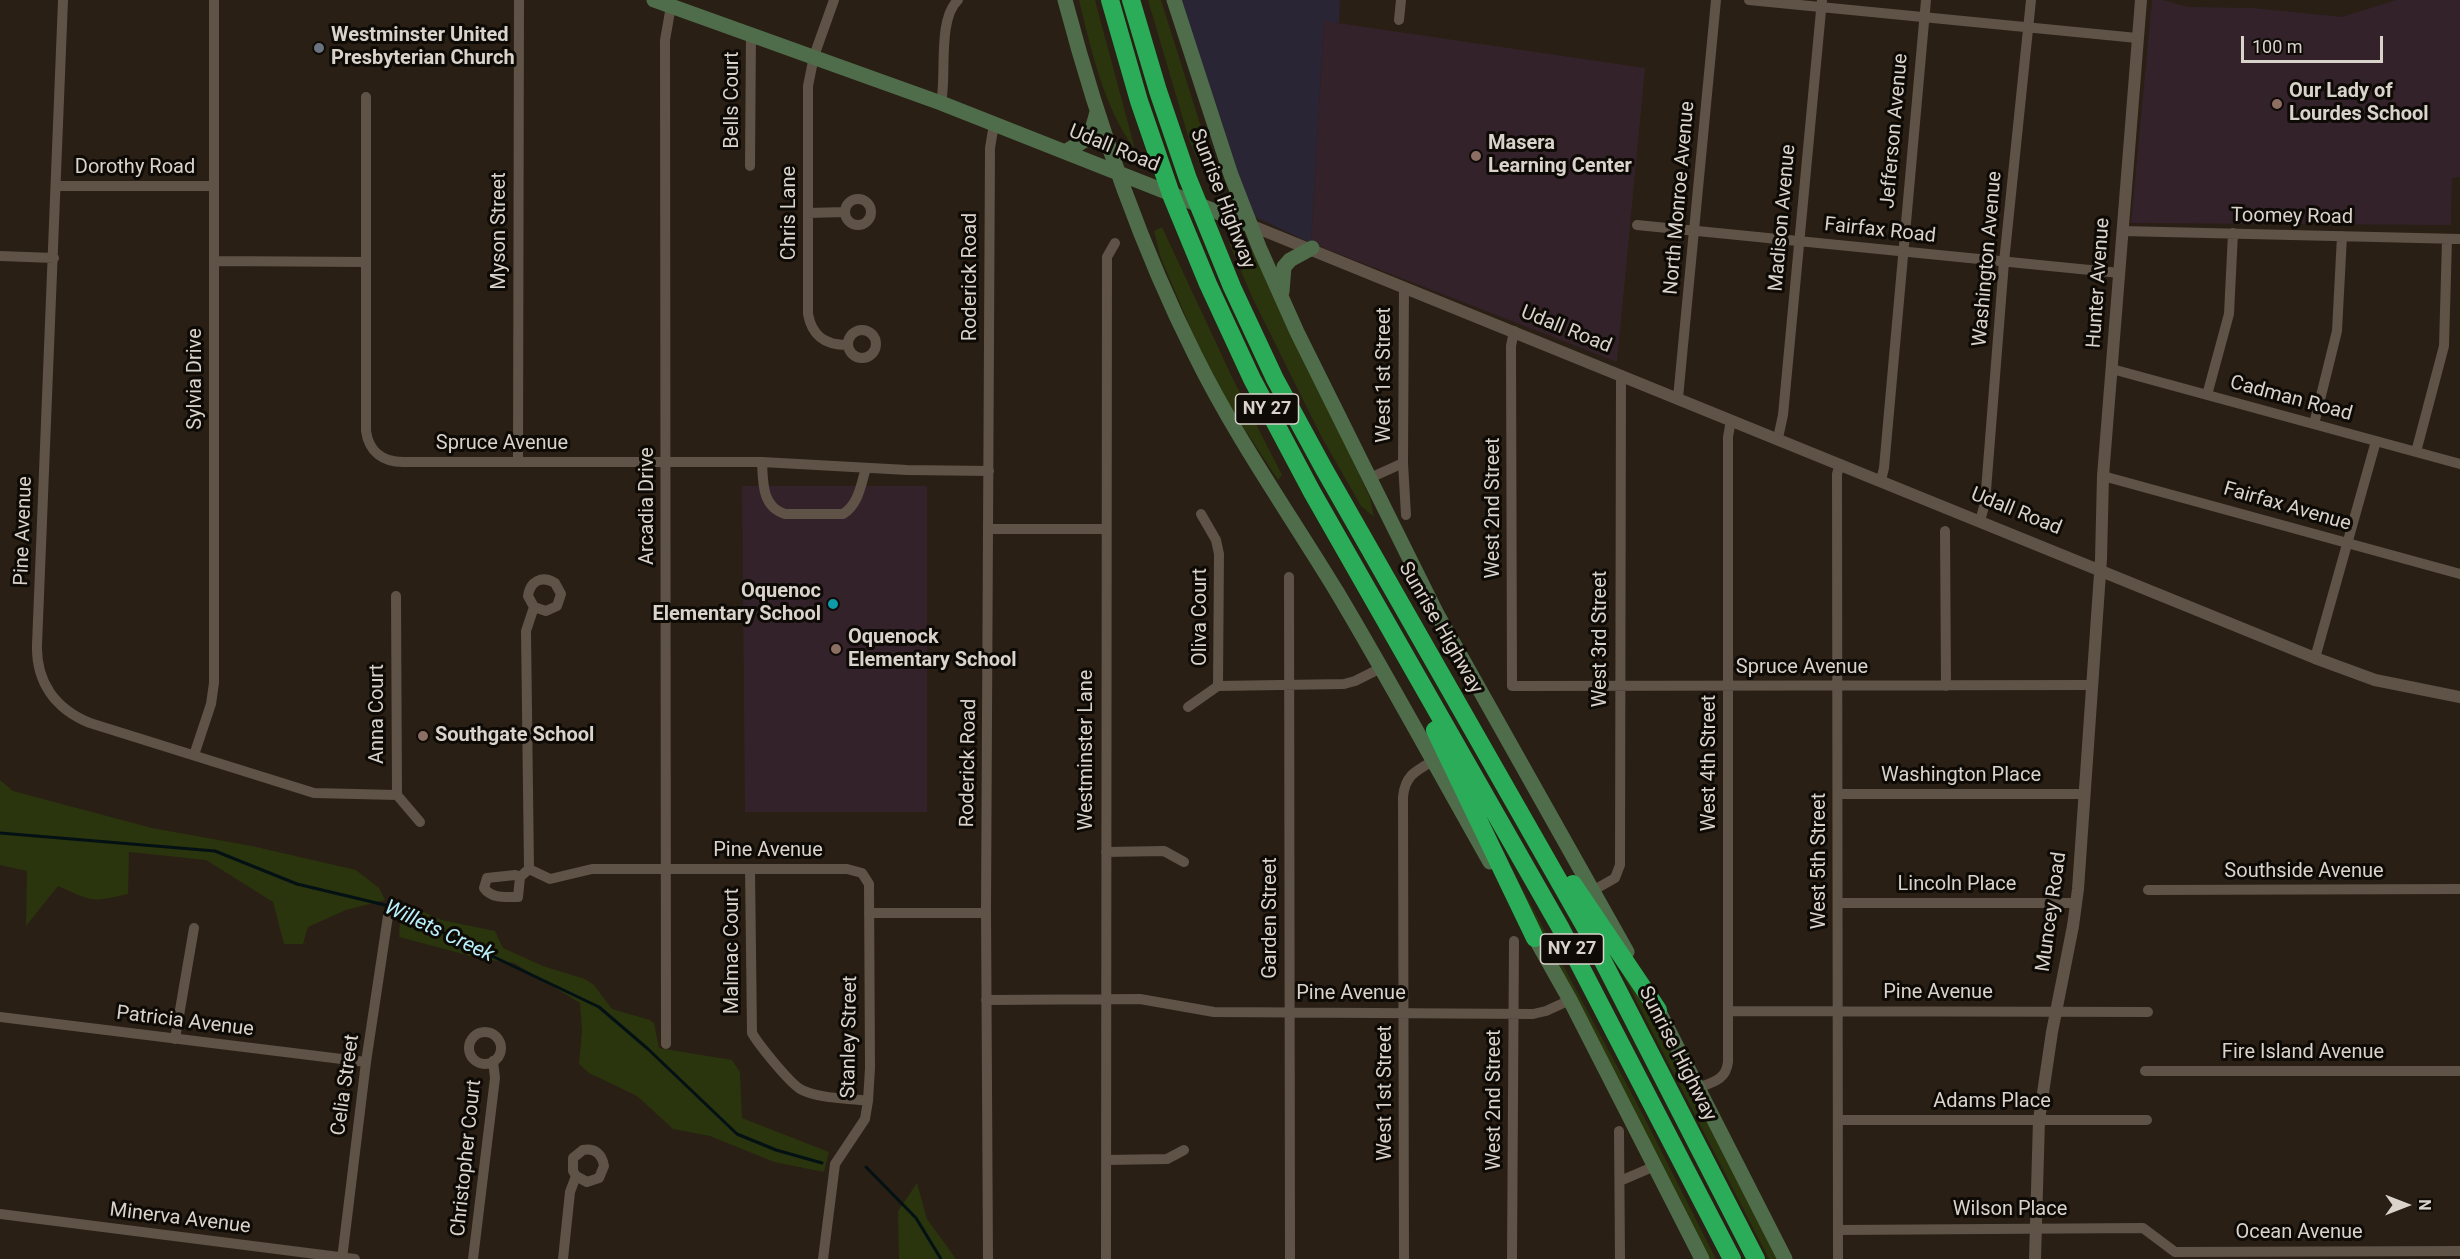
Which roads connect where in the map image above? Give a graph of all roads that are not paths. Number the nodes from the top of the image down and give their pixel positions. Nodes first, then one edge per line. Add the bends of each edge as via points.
1 (63, 0) edge
2 (214, 0) edge
3 (519, 0) edge
4 (654, 0) edge
5 (834, 0) edge
6 (958, 0) edge
7 (1065, 0) edge
8 (1110, 0) edge
9 (1131, 0) edge
10 (1174, 0) edge
11 (1401, 0) edge
12 (1716, 0) edge
13 (1749, 0) edge
14 (1926, 0) edge
15 (2031, 0) edge
16 (2141, 0) edge
17 (1821, 4) edge
18 (671, 6) junction
19 (1924, 18) junction
20 (1399, 20) dead end
21 (2028, 28) junction
22 (751, 34) junction
23 (2137, 38) junction
24 (814, 56) junction
25 (366, 97) dead end
26 (941, 103) junction
27 (1097, 110) junction
28 (994, 124) junction
29 (1065, 152) junction
30 (750, 166) dead end
31 (1119, 174) junction
32 (57, 186) junction
33 (214, 186) junction
34 (844, 212) dead end
35 (808, 213) junction
36 (1250, 225) junction
37 (1636, 225) dead end
38 (1695, 231) junction
39 (2122, 231) junction
40 (2233, 233) junction
41 (2342, 236) junction
42 (2447, 239) junction
43 (2460, 239) edge
44 (1798, 241) junction
45 (1115, 243) dead end
46 (1312, 248) junction
47 (1902, 252) junction
48 (0, 256) edge
49 (54, 258) junction
50 (214, 261) junction
51 (365, 262) junction
52 (2004, 262) junction
53 (2120, 273) junction
54 (1404, 287) junction
55 (1283, 301) junction
56 (1514, 331) junction
57 (847, 345) dead end
58 (2112, 369) junction
59 (1621, 375) junction
60 (2207, 395) junction
61 (1678, 398) junction
62 (1731, 420) junction
63 (2314, 424) junction
64 (1778, 438) junction
65 (2376, 441) junction
66 (2416, 452) junction
67 (518, 461) junction
68 (666, 462) junction
69 (762, 462) junction
70 (1403, 463) junction
71 (1840, 464) junction
72 (2460, 464) edge
73 (866, 468) junction
74 (989, 471) junction
75 (2103, 476) junction
76 (1370, 478) junction
77 (1881, 480) junction
78 (1201, 514) dead end
79 (1406, 515) dead end
80 (1980, 521) junction
81 (989, 529) junction
82 (1105, 530) junction
83 (1945, 531) dead end
84 (2348, 543) junction
85 (2100, 569) junction
86 (2460, 574) edge
87 (1289, 577) dead end
88 (396, 596) dead end
89 (534, 607) dead end
90 (1400, 645) junction
91 (2315, 658) junction
92 (1381, 668) junction
93 (1288, 685) junction
94 (2092, 685) junction
95 (1218, 686) junction
96 (1512, 686) joint
97 (1620, 686) junction
98 (1728, 686) junction
99 (1838, 686) junction
100 (1946, 686) junction
101 (2460, 697) edge
102 (1188, 707) dead end
103 (194, 755) junction
104 (1433, 761) junction
105 (1838, 794) junction
106 (2085, 794) junction
107 (397, 795) junction
108 (1520, 813) junction
109 (420, 822) dead end
110 (1106, 852) junction
111 (1184, 862) dead end
112 (529, 869) junction
113 (665, 869) junction
114 (750, 869) junction
115 (520, 877) dead end
116 (2460, 889) edge
117 (1594, 890) junction
118 (2148, 890) dead end
119 (1838, 903) junction
120 (2077, 903) junction
121 (986, 913) junction
122 (869, 914) junction
123 (388, 916) dead end
124 (194, 928) dead end
125 (1535, 938) junction
126 (1514, 940) dead end
127 (1106, 999) junction
128 (986, 1000) junction
129 (1570, 1000) junction
130 (1658, 1010) junction
131 (1728, 1011) junction
132 (1838, 1011) junction
133 (2056, 1011) junction
134 (1290, 1012) junction
135 (1404, 1012) junction
136 (2148, 1012) dead end
137 (1513, 1013) junction
138 (0, 1017) edge
139 (175, 1039) junction
140 (666, 1044) dead end
141 (493, 1061) dead end
142 (366, 1062) junction
143 (2145, 1071) dead end
144 (2460, 1071) edge
145 (1698, 1088) junction
146 (868, 1101) junction
147 (1838, 1120) junction
148 (2039, 1120) junction
149 (2147, 1120) dead end
150 (1619, 1131) dead end
151 (1184, 1150) dead end
152 (1106, 1160) junction
153 (1655, 1166) junction
154 (576, 1176) dead end
155 (1620, 1182) junction
156 (0, 1214) edge
157 (2036, 1228) junction
158 (1838, 1230) junction
159 (2460, 1251) edge
160 (2175, 1252) joint
161 (342, 1258) edge
162 (355, 1259) edge
163 (473, 1259) edge
164 (563, 1259) edge
165 (823, 1259) edge
166 (988, 1259) edge
167 (1106, 1259) edge
168 (1290, 1259) edge
169 (1404, 1259) edge
170 (1512, 1259) edge
171 (1620, 1259) edge
172 (1702, 1259) edge
173 (1732, 1259) edge
174 (1756, 1259) edge
175 (1785, 1259) edge
176 (1838, 1259) edge
177 (2036, 1259) edge

1 - 32 street, Pine Avenue
2 - 33 street, Sylvia Drive
3 - 67 street, Myson Street
4 - 18 main road, Udall Road
5 - 24 street, Chris Lane
6 - 26 street via 946,24
7 - 27 main road
8 - 90 highway, NY 27 via 1155,150 1229,332 1271,417
9 - 108 highway, Sunrise Highway / NY 27 via 1182,160 1253,333 1299,425
10 - 36 main road, Sunrise Highway via 1210,117
11 - 20 street
12 - 38 street, North Monroe Avenue
13 - 17 street
14 - 19 street, Jefferson Avenue
15 - 21 street, Washington Avenue
16 - 23 street, Hunter Avenue
17 - 19 street
17 - 44 street, Madison Avenue
18 - 22 main road, Udall Road
18 - 68 street, Arcadia Drive via 664,40
19 - 21 street
19 - 47 street, Jefferson Avenue
21 - 23 street
21 - 52 street, Washington Avenue
22 - 24 main road, Udall Road
22 - 30 street, Bells Court
23 - 39 street, Hunter Avenue
24 - 26 main road, Udall Road
24 - 35 street, Chris Lane via 808,86
25 - 51 street, Spruce Avenue
26 - 28 main road, Udall Road
27 - 29 main road via 1090,137
27 - 31 main road
28 - 29 main road, Udall Road
28 - 74 street, Roderick Road via 990,148
29 - 31 main road, Udall Road
31 - 36 main road, Udall Road
31 - 92 main road via 1161,281 1213,390
32 - 33 street, Dorothy Road
32 - 49 street, Pine Avenue
33 - 50 street, Sylvia Drive
34 - 35 street
35 - 57 street, Chris Lane via 810,327 817,337
36 - 46 street, Udall Road
36 - 55 main road, Sunrise Highway
37 - 38 street, Fairfax Road
38 - 44 street, Fairfax Road
38 - 61 street, North Monroe Avenue
39 - 40 street, Toomey Road
39 - 53 street, Hunter Avenue
40 - 41 street, Toomey Road
40 - 60 street via 2229,314
41 - 42 street, Toomey Road
41 - 63 street via 2337,331
42 - 43 street, Toomey Road
42 - 66 street via 2444,346
44 - 47 street, Fairfax Road
44 - 64 street, Madison Avenue
45 - 82 street, Westminster Lane via 1107,257
46 - 54 street, Udall Road
46 - 55 main road via 1284,267
47 - 52 street, Fairfax Road
47 - 77 street, Jefferson Avenue
48 - 49 street
49 - 103 street, Pine Avenue via 37,645 40,675 51,697 74,716
50 - 51 street
50 - 103 street, Sylvia Drive via 214,684
51 - 67 street, Spruce Avenue via 366,431 373,450 396,462
52 - 53 street, Fairfax Road
52 - 80 street, Washington Avenue via 1985,503
53 - 58 street, Hunter Avenue
54 - 56 street, Udall Road
54 - 70 street, West 1st Street
55 - 76 main road, Sunrise Highway
56 - 59 street, Udall Road
56 - 96 street, West 2nd Street
58 - 60 street, Cadman Road
58 - 75 street, Hunter Avenue
59 - 61 street, Udall Road
59 - 97 street, West 3rd Street
60 - 63 street, Cadman Road
61 - 62 street, Udall Road
62 - 64 street, Udall Road
62 - 98 street, West 4th Street
63 - 65 street, Cadman Road
64 - 71 street, Udall Road
65 - 66 street, Cadman Road
65 - 84 street
66 - 72 street, Cadman Road
67 - 68 street, Spruce Avenue
68 - 69 street, Spruce Avenue
68 - 113 street, Arcadia Drive
69 - 73 street, Spruce Avenue
69 - 73 street via 766,500 785,514 843,514 855,502
70 - 76 street, West 1st Street
70 - 79 street, West 1st Street
71 - 77 street, Udall Road
71 - 99 street, West 5th Street
73 - 74 street, Spruce Avenue
74 - 81 street, Roderick Road
75 - 84 street, Fairfax Avenue
75 - 85 street, Hunter Avenue
76 - 117 main road, Sunrise Highway via 1453,644
77 - 80 street, Udall Road
78 - 95 street, Oliva Court via 1216,540 1219,554
80 - 85 street, Udall Road
81 - 82 street
81 - 121 street, Roderick Road
82 - 110 street, Westminster Lane
83 - 100 street
84 - 86 street, Fairfax Avenue
84 - 91 street
85 - 91 street, Udall Road
85 - 94 street, Muncey Road
87 - 93 street, Garden Street
88 - 107 street, Anna Court
89 - 112 street via 526,632
90 - 125 highway via 1431,722
90 - 173 highway, NY 27 via 1593,988
91 - 101 street, Udall Road via 2375,680
92 - 93 street via 1350,683
92 - 104 main road
93 - 95 street
93 - 134 street, Garden Street
94 - 100 street, Spruce Avenue
94 - 106 street, Muncey Road
95 - 102 street, Oliva Court
96 - 97 street, Spruce Avenue
97 - 98 street, Spruce Avenue
97 - 117 street, West 3rd Street via 1619,870 1612,881
98 - 99 street, Spruce Avenue
98 - 131 street, West 4th Street
99 - 100 street, Spruce Avenue
99 - 105 street, West 5th Street
103 - 107 street, Pine Avenue via 314,793
104 - 125 main road
104 - 135 street, West 1st Street via 1410,775 1403,797
105 - 106 street, Washington Place
105 - 119 street, West 5th Street
106 - 120 street, Muncey Road
107 - 109 street
108 - 130 highway via 1568,875
108 - 174 highway, Sunrise Highway / NY 27 via 1604,962
110 - 111 street via 1164,851
110 - 127 street, Westminster Lane
112 - 113 street, Pine Avenue via 550,879 592,869
112 - 115 street
113 - 114 street, Pine Avenue
113 - 140 street, Arcadia Drive
114 - 122 street, Pine Avenue via 847,869 862,873 869,884
114 - 146 street, Malmac Court via 752,1033 801,1090
116 - 118 street, Southside Avenue
117 - 130 main road, Sunrise Highway
119 - 120 street, Lincoln Place
119 - 132 street, West 5th Street
120 - 133 street, Muncey Road
121 - 122 street
121 - 128 street, Roderick Road
122 - 146 street, Stanley Street
123 - 142 street, Celia Street
124 - 139 street
125 - 129 main road
126 - 137 street, West 2nd Street
127 - 128 street, Pine Avenue
127 - 134 street, Pine Avenue via 1159,1001 1214,1012
127 - 152 street, Westminster Lane
128 - 166 street, Roderick Road
129 - 137 street, Pine Avenue via 1539,1013
129 - 153 main road
130 - 145 main road, Sunrise Highway
131 - 132 street, Pine Avenue
131 - 145 street, West 4th Street via 1726,1072 1719,1080
132 - 133 street, Pine Avenue
132 - 147 street, West 5th Street
133 - 136 street, Pine Avenue
133 - 148 street, Muncey Road
134 - 135 street, Pine Avenue
134 - 168 street, Garden Street
135 - 137 street, Pine Avenue
135 - 169 street, West 1st Street
137 - 170 street, West 2nd Street
138 - 139 street, Patricia Avenue
139 - 142 street, Patricia Avenue
141 - 163 street, Christopher Court via 495,1078
142 - 161 street, Celia Street
143 - 144 street, Fire Island Avenue
145 - 175 main road, Sunrise Highway
146 - 165 street, Stanley Street via 865,1119 835,1164
147 - 148 street, Adams Place
147 - 158 street, West 5th Street
148 - 149 street, Adams Place
148 - 157 street, Muncey Road
150 - 155 street
151 - 152 street via 1167,1159
152 - 167 street, Westminster Lane
153 - 155 street
153 - 172 main road
154 - 164 street via 570,1192
155 - 171 street
156 - 161 street, Minerva Avenue
157 - 158 street, Wilson Place
157 - 160 street, Wilson Place via 2143,1228
157 - 177 street, Muncey Road
158 - 176 street, West 5th Street
159 - 160 street, Ocean Avenue
161 - 162 street, Minerva Avenue

